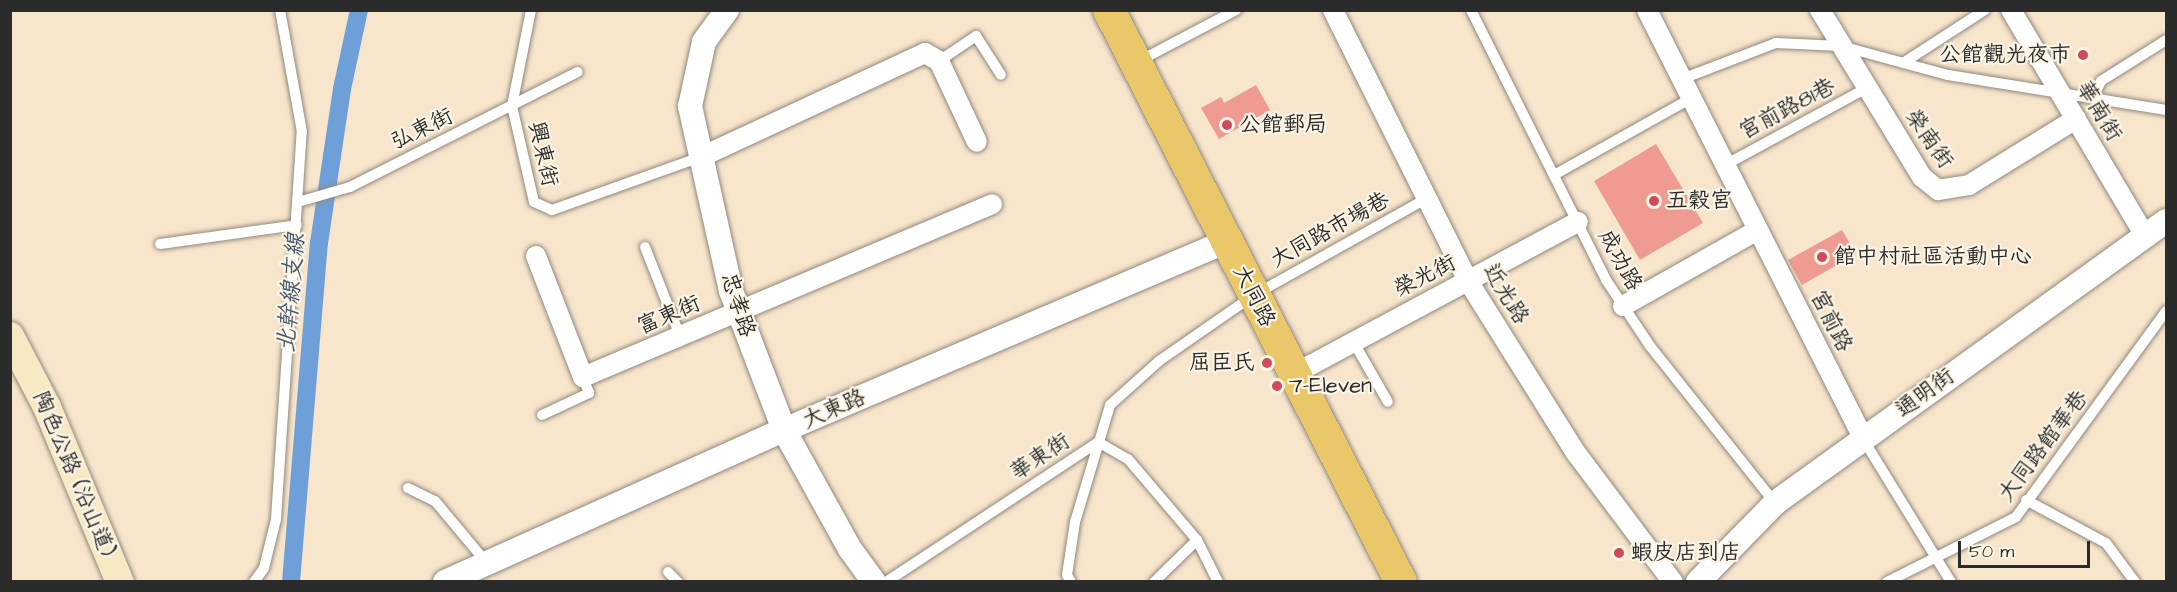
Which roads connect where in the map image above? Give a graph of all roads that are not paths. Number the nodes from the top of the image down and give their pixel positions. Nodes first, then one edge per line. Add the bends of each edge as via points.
1 (280, 10) edge
2 (531, 10) edge
3 (727, 10) edge
4 (1109, 10) edge
5 (1236, 10) edge
6 (1333, 10) edge
7 (1471, 10) edge
8 (1647, 10) edge
9 (1820, 10) edge
10 (1985, 10) edge
11 (2011, 10) edge
12 (2166, 40) edge
13 (1841, 46) junction
14 (939, 61) junction
15 (1136, 63) junction
16 (1903, 63) junction
17 (578, 72) dead end
18 (1001, 75) dead end
19 (1682, 79) junction
20 (1867, 88) junction
21 (2058, 90) junction
22 (2093, 97) junction
23 (1692, 98) junction
24 (512, 106) junction
25 (2166, 110) edge
26 (2076, 119) junction
27 (977, 142) dead end
28 (701, 157) junction
29 (1725, 165) junction
30 (1554, 175) junction
31 (1426, 199) junction
32 (298, 202) junction
33 (992, 204) dead end
34 (2166, 221) edge
35 (1578, 222) junction
36 (297, 225) junction
37 (1758, 230) junction
38 (2145, 236) junction
39 (1227, 241) junction
40 (160, 244) dead end
41 (645, 247) dead end
42 (536, 256) dead end
43 (1468, 281) junction
44 (1254, 295) junction
45 (1623, 306) junction
46 (739, 311) junction
47 (2166, 311) edge
48 (10, 336) edge
49 (680, 336) junction
50 (1353, 341) junction
51 (1294, 374) junction
52 (583, 377) junction
53 (1388, 402) dead end
54 (542, 414) dead end
55 (784, 430) junction
56 (1863, 438) junction
57 (1098, 442) junction
58 (408, 488) dead end
59 (2026, 500) junction
60 (1775, 503) junction
61 (1197, 540) junction
62 (1935, 556) junction
63 (486, 562) junction
64 (668, 572) dead end
65 (120, 582) edge
66 (254, 582) edge
67 (445, 582) edge
68 (678, 582) edge
69 (874, 582) edge
70 (886, 582) edge
71 (1071, 582) edge
72 (1154, 582) edge
73 (1218, 582) edge
74 (1401, 582) edge
75 (1673, 582) edge
76 (1698, 582) edge
77 (1887, 582) edge
78 (1951, 582) edge
79 (2135, 582) edge

1 - 32 lane via 302,132
2 - 24 lane, 興東街
3 - 28 street, 忠孝路 via 704,42 694,75 690,106
4 - 15 main road, 大同路
5 - 15 lane
6 - 31 street, 近光路
7 - 30 lane, 成功路
8 - 19 street, 宮前路
9 - 13 street, 榮南街
10 - 16 lane
11 - 21 street, 華南街
12 - 22 lane via 2101,81
13 - 16 lane
13 - 19 lane via 1776,43
13 - 20 street, 榮南街
14 - 18 lane via 976,36
14 - 27 street
14 - 28 street via 926,53
15 - 39 main road, 大同路
16 - 21 lane via 1948,75
17 - 24 lane, 弘東街
19 - 23 street, 宮前路
20 - 26 street, 榮南街 via 1922,177 1938,190 1969,185
20 - 29 lane, 宮前路81巷
21 - 22 lane
21 - 26 street, 華南街
22 - 25 lane
23 - 29 street, 宮前路
23 - 30 lane
24 - 28 lane, 興東街 via 534,202 552,210
24 - 32 lane, 弘東街 via 350,187
26 - 38 street, 華南街
28 - 46 street, 忠孝路
29 - 37 street, 宮前路
30 - 35 lane, 成功路
31 - 43 street, 近光路
31 - 44 lane, 大同路市場巷
32 - 36 lane
33 - 46 street, 富東街
34 - 38 street, 通明街
35 - 43 street, 榮光街
35 - 45 lane, 成功路
36 - 40 lane
36 - 66 lane via 276,519 264,568
37 - 45 street
37 - 56 street, 宮前路
38 - 56 street, 通明街
39 - 44 main road, 大同路
39 - 55 street, 大東路
41 - 49 lane
42 - 52 street
43 - 50 street, 榮光街
43 - 75 street, 近光路 via 1576,453
44 - 51 main road, 大同路
44 - 57 lane, 大同路市場巷 via 1159,361 1110,405
45 - 60 lane, 成功路 via 1650,346
46 - 49 street, 富東街
46 - 55 street, 忠孝路
47 - 59 lane, 大同路館華巷
48 - 65 main road, 陶色公路 (沿山道) via 47,407
49 - 52 street, 富東街
50 - 51 street, 榮光街
50 - 53 lane
51 - 74 main road, 大同路
52 - 54 lane via 589,393
55 - 63 street, 大東路
55 - 69 street, 忠孝路 via 850,549
56 - 60 street, 通明街
56 - 62 lane, 宮前路
57 - 61 lane, 華東街 via 1128,459
57 - 70 lane, 華東街
57 - 71 lane, 大同路市場巷 via 1074,522 1067,575
58 - 63 lane via 435,501
59 - 62 lane, 大同路館華巷 via 2016,518
59 - 79 lane via 2106,543
60 - 76 street, 通明街
61 - 72 lane
61 - 73 lane, 華東街
62 - 77 lane, 大同路館華巷
62 - 78 lane, 宮前路
63 - 67 street, 大東路
64 - 68 lane

